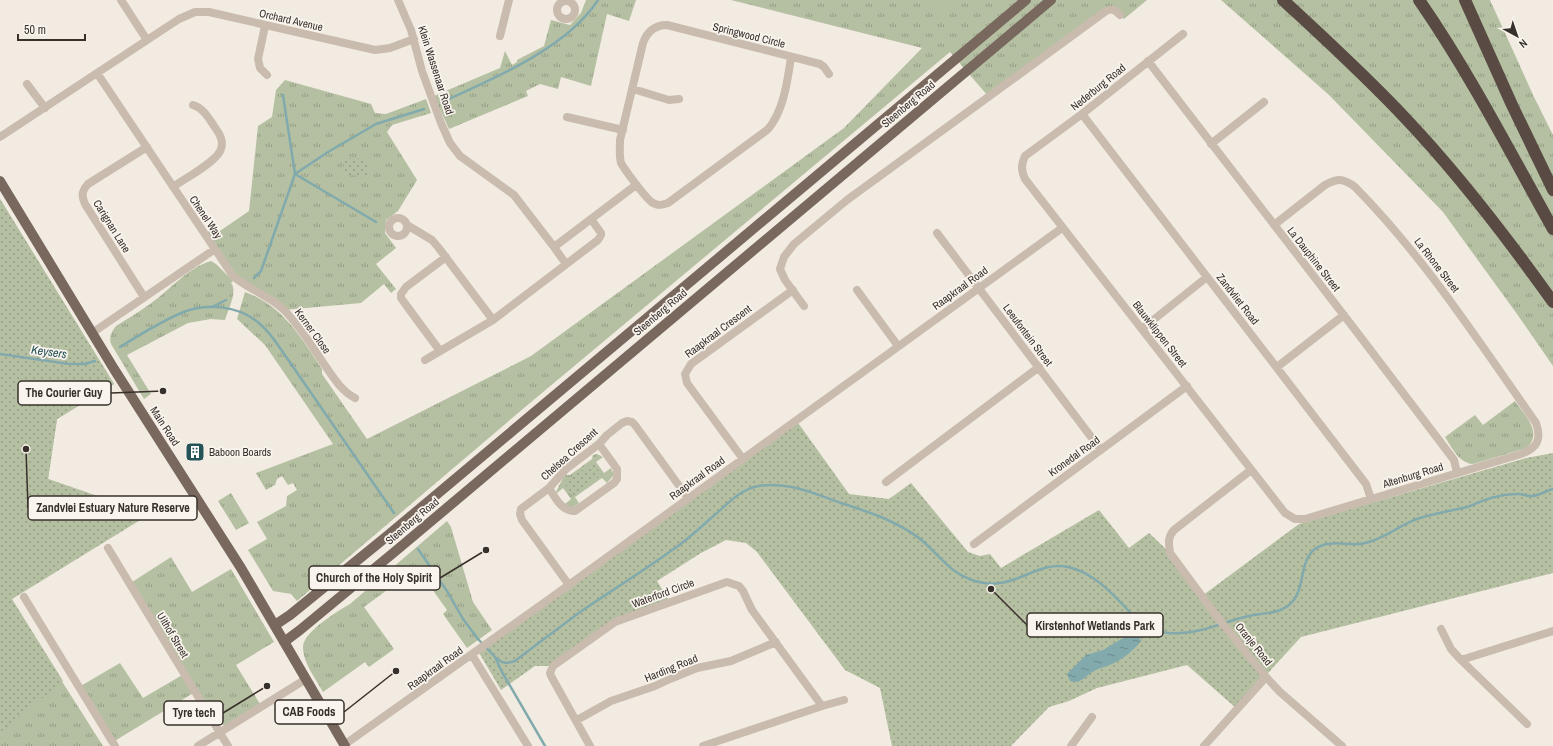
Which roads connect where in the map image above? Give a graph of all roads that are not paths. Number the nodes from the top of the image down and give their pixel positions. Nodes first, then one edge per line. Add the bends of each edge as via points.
1 (121, 0) edge
2 (398, 0) edge
3 (509, 0) edge
4 (1026, 0) edge
5 (1051, 0) edge
6 (1283, 0) edge
7 (1419, 0) edge
8 (1465, 0) edge
9 (1120, 15) dead end
10 (265, 26) junction
11 (1183, 34) dead end
12 (500, 36) dead end
13 (414, 39) junction
14 (147, 40) junction
15 (791, 57) junction
16 (1148, 61) junction
17 (97, 73) junction
18 (267, 74) dead end
19 (828, 74) dead end
20 (27, 84) dead end
21 (633, 88) junction
22 (679, 99) dead end
23 (1264, 102) dead end
24 (193, 105) dead end
25 (45, 108) junction
26 (1082, 114) junction
27 (567, 117) dead end
28 (623, 130) junction
29 (0, 138) edge
30 (1212, 144) junction
31 (147, 147) junction
32 (1025, 156) joint
33 (0, 181) edge
34 (636, 185) junction
35 (173, 187) junction
36 (1553, 190) edge
37 (591, 219) junction
38 (407, 225) dead end
39 (1274, 225) junction
40 (1062, 228) junction
41 (1553, 229) edge
42 (937, 233) dead end
43 (554, 247) junction
44 (215, 250) junction
45 (446, 257) junction
46 (566, 264) junction
47 (1207, 277) junction
48 (979, 288) junction
49 (792, 290) junction
50 (857, 290) dead end
51 (144, 298) junction
52 (1553, 302) edge
53 (804, 306) dead end
54 (1344, 315) junction
55 (493, 320) junction
56 (1142, 329) junction
57 (92, 333) junction
58 (898, 346) junction
59 (440, 351) junction
60 (425, 360) dead end
61 (1277, 367) junction
62 (1039, 368) junction
63 (1187, 386) junction
64 (355, 398) dead end
65 (599, 444) junction
66 (1535, 446) joint
67 (1101, 450) junction
68 (743, 458) junction
69 (1251, 470) junction
70 (1457, 473) junction
71 (886, 482) dead end
72 (548, 488) junction
73 (688, 498) junction
74 (1371, 499) junction
75 (1295, 519) joint
76 (974, 544) dead end
77 (108, 548) dead end
78 (569, 585) junction
79 (24, 597) dead end
80 (275, 625) junction
81 (1441, 629) dead end
82 (1553, 631) edge
83 (284, 642) junction
84 (776, 642) junction
85 (475, 653) junction
86 (1461, 660) junction
87 (1266, 677) junction
88 (306, 679) junction
89 (844, 700) dead end
90 (822, 706) junction
91 (1092, 717) dead end
92 (577, 720) junction
93 (1527, 724) dead end
94 (220, 733) junction
95 (115, 746) edge
96 (198, 746) edge
97 (228, 746) edge
98 (345, 746) edge
99 (528, 746) edge
100 (590, 746) edge
101 (703, 746) edge
102 (1071, 746) edge
103 (1204, 746) edge
104 (1342, 746) edge

1 - 14 street
2 - 13 street, Klein Wassenaar Road
3 - 12 street
4 - 80 main road, Steenberg Road via 386,537
5 - 83 main road, Steenberg Road
6 - 52 highway via 1408,120 1504,234
7 - 41 highway via 1439,28
8 - 36 highway
9 - 49 street via 1115,10 1106,11 847,200 799,239 784,257 780,269
10 - 13 street, Orchard Avenue via 375,50 390,48
10 - 14 street, Orchard Avenue via 209,12 195,12 178,19
10 - 18 street via 258,59 260,68
11 - 16 street, Nederburg Road
13 - 43 street, Klein Wassenaar Road via 437,113 456,152 514,195
14 - 17 street, Orchard Avenue
15 - 19 street via 820,64
15 - 21 street, Springwood Circle via 660,25 653,28 645,37
15 - 34 street, Springwood Circle via 778,114 767,130 661,206 652,202
16 - 26 street, Nederburg Road
16 - 30 street, La Dauphine Street
17 - 25 street, Orchard Avenue
17 - 31 street, Chenel Way
20 - 25 street
21 - 22 street via 669,100
21 - 28 street, Springwood Circle
23 - 30 street
24 - 35 street via 202,108 220,134 221,150 213,160
25 - 29 street, Orchard Avenue
26 - 32 street, Nederburg Road
26 - 47 street, Zandvliet Road
27 - 28 street
28 - 34 street, Springwood Circle via 619,151 621,162
30 - 39 street, La Dauphine Street
31 - 35 street, Chenel Way
31 - 51 street, Carignan Lane via 88,184 82,194 85,204
32 - 40 street, Blauwklippen Street via 1021,164 1025,179
33 - 57 main road, Main Road
34 - 37 street
35 - 44 street, Chenel Way
37 - 43 street
37 - 46 street via 601,235
38 - 45 street via 432,240
39 - 54 street, La Dauphine Street
39 - 66 street, La Rhone Street via 1334,180 1341,179 1355,187 1413,251 1536,423 1538,439
40 - 48 street, Raapkraal Road
40 - 56 street, Blauwklippen Street
42 - 48 street, Leeufontein Street
43 - 46 street, Klein Wassenaar Road
44 - 51 street, Chenel Way
44 - 64 street, Kerner Close via 233,276 242,284 272,300 284,310 341,389
45 - 55 street
45 - 59 street via 406,287 401,294 401,298
46 - 55 street
47 - 56 street
47 - 61 street, Zandvliet Road
48 - 58 street, Raapkraal Road
48 - 62 street, Leeufontein Street
49 - 53 street
49 - 68 street, Raapkraal Crescent via 691,364 685,374 687,383
50 - 58 street
51 - 57 street, Chenel Way
54 - 61 street
54 - 70 street, La Dauphine Street via 1454,460
55 - 59 street
56 - 63 street, Blauwklippen Street
57 - 80 main road, Main Road
58 - 68 street, Raapkraal Road
59 - 60 street
61 - 74 street, Zandvliet Road via 1366,484
62 - 67 street, Leeufontein Street
62 - 71 street
63 - 67 street, Kronedal Road
63 - 69 street, Blauwklippen Street
65 - 72 street, Chelsea Crescent via 566,469
65 - 72 street via 617,469 614,484 575,511 563,507
65 - 73 street, Chelsea Crescent via 622,423 632,422
66 - 70 street, Altenburg Road via 1520,454
67 - 76 street, Kronedal Road
68 - 73 street, Raapkraal Road
69 - 75 street, Blauwklippen Street via 1285,513
69 - 87 street, Oranje Road via 1174,530 1168,541 1170,553
70 - 74 street, Altenburg Road
72 - 78 street, Chelsea Crescent via 524,506 520,516
73 - 78 street, Raapkraal Road
74 - 75 street, Altenburg Road via 1305,519
77 - 94 street, Uithof Street
78 - 85 street, Raapkraal Road
79 - 95 street
80 - 83 main road, Main Road
81 - 86 street via 1451,649
82 - 86 street
83 - 88 main road, Main Road
84 - 90 street, Waterford Circle
84 - 92 street, Harding Road via 731,661 697,668 611,701
84 - 92 street, Waterford Circle via 752,610 739,586 727,582 615,622 551,670 551,676
85 - 98 street, Raapkraal Road
85 - 99 street
86 - 93 street
87 - 103 street
87 - 104 street, Oranje Road
88 - 94 street
88 - 98 main road, Main Road
89 - 90 street
90 - 101 street
91 - 102 street
92 - 100 street, Waterford Circle
94 - 96 street
94 - 97 street, Uithof Street

